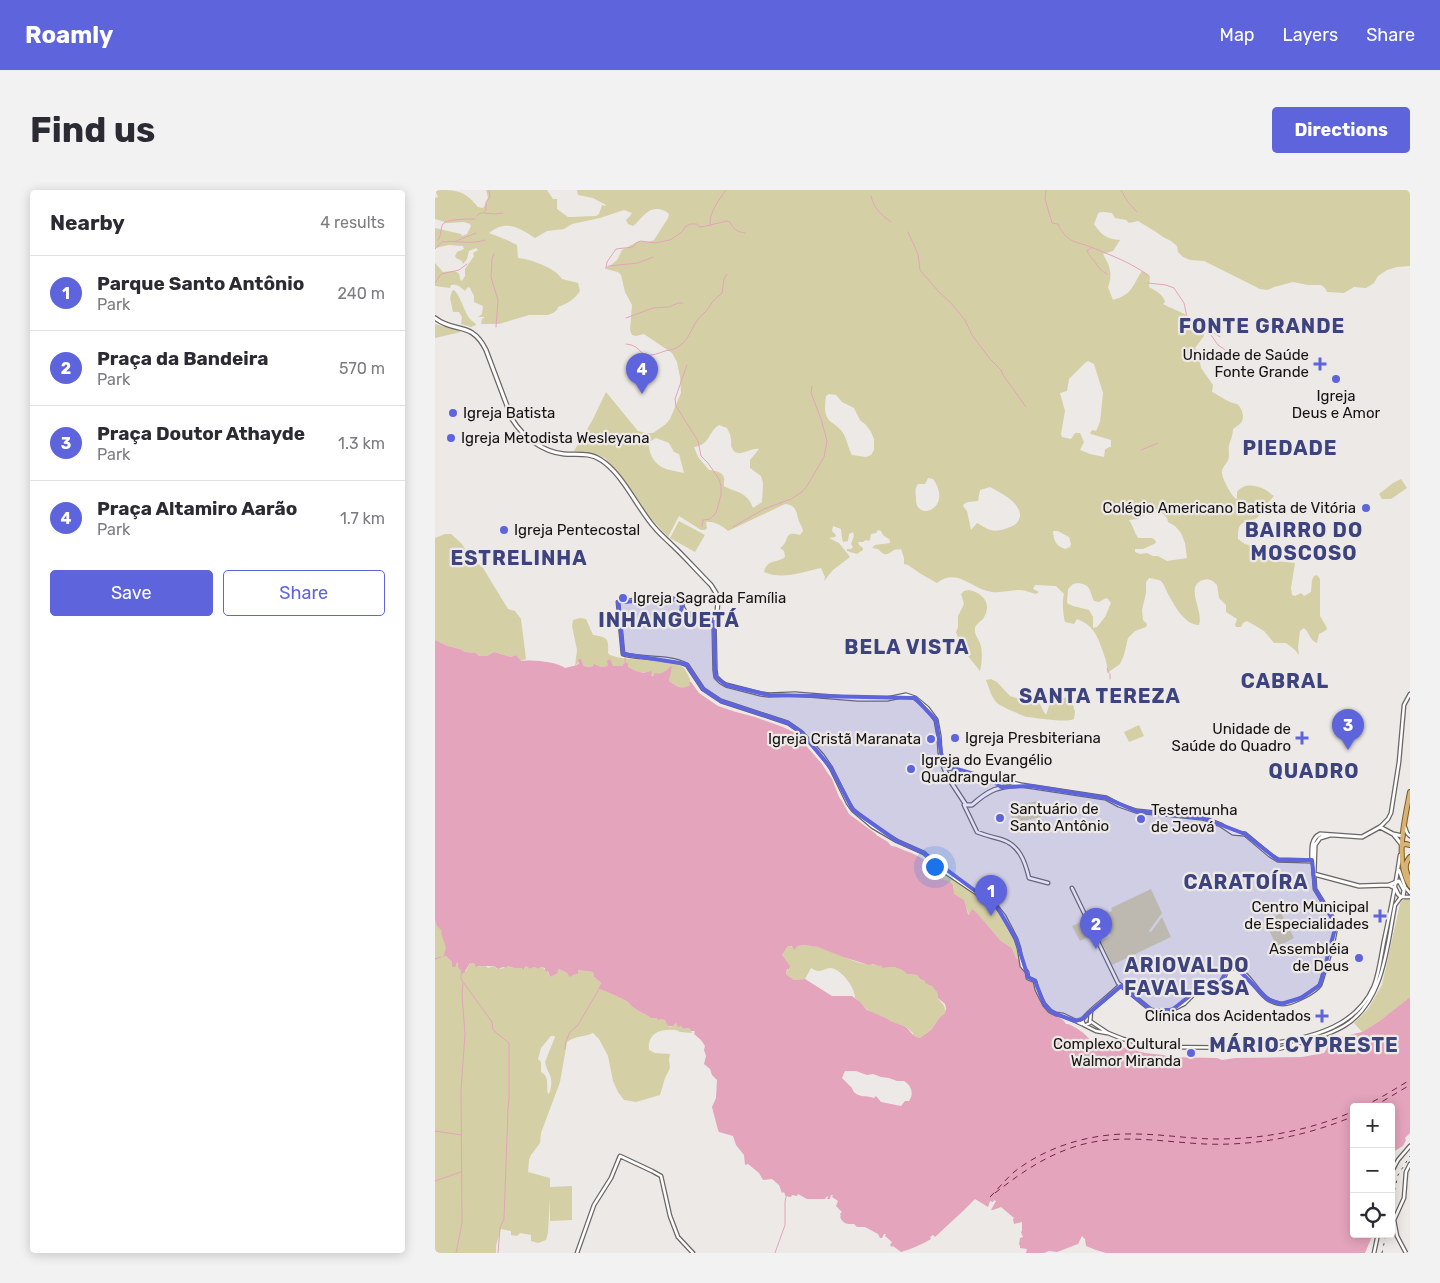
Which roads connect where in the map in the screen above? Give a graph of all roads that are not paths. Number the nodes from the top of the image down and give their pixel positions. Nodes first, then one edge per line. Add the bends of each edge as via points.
1 (435, 318) edge
2 (714, 622) junction
3 (1410, 694) edge
4 (1410, 702) edge
5 (1404, 705) junction
6 (942, 762) junction
7 (953, 768) junction
8 (991, 779) junction
9 (1021, 785) junction
10 (995, 789) junction
11 (1410, 792) edge
12 (963, 802) junction
13 (972, 805) junction
14 (1409, 809) edge
15 (969, 815) junction
16 (1380, 826) junction
17 (1405, 827) junction
18 (1313, 833) dead end
19 (1393, 834) junction
20 (1330, 835) junction
21 (1403, 836) junction
22 (1410, 837) edge
23 (1314, 839) junction
24 (1315, 845) junction
25 (1402, 845) junction
26 (1410, 845) edge
27 (1410, 857) edge
28 (1313, 860) junction
29 (1398, 868) junction
30 (1314, 872) junction
31 (1410, 881) edge
32 (1048, 882) dead end
33 (1396, 882) junction
34 (1389, 885) junction
35 (1410, 886) edge
36 (1073, 888) dead end
37 (1395, 888) junction
38 (1410, 895) edge
39 (1402, 896) junction
40 (1384, 948) junction
41 (1121, 985) junction
42 (1091, 1010) junction
43 (1084, 1018) junction
44 (1090, 1021) junction
45 (1075, 1022) junction
46 (1084, 1025) junction
47 (1108, 1033) junction
48 (1322, 1033) junction
49 (1275, 1043) junction
50 (1272, 1048) junction
51 (1277, 1049) junction
52 (1410, 1146) edge
53 (1410, 1164) edge
54 (1395, 1166) edge
55 (1377, 1238) edge
56 (577, 1253) edge
57 (693, 1253) edge
58 (1373, 1253) edge
59 (1406, 1253) edge

1 - 2 main road via 469,330 481,341 512,419 528,438 553,452 599,458 613,470 655,528 711,585 718,600
2 - 6 main road via 715,670 721,682 769,695 858,699 908,696 918,700 933,714 938,727
2 - 45 street via 686,612 683,602 668,597 618,602 623,654 684,663 703,690 721,701 788,723 801,732 831,768 853,810 873,827 924,853 942,870 997,907 1011,928 1022,966 1034,980 1048,1009
3 - 5 street
4 - 5 street
5 - 16 street via 1391,813
6 - 7 main road
6 - 7 main road
6 - 12 main road
7 - 8 main road
8 - 9 main road
8 - 10 main road via 996,782
9 - 10 main road
9 - 28 main road via 1106,798 1141,812 1203,818 1233,833 1247,836 1279,860
10 - 13 main road
11 - 14 main road
12 - 13 main road via 967,806
12 - 15 street
13 - 15 street
14 - 17 main road
15 - 32 street via 978,833 1007,841 1018,851 1029,878
16 - 19 main road
16 - 20 main road via 1362,837
17 - 21 main road
17 - 22 street
18 - 23 main road
19 - 21 main road
19 - 25 main road
20 - 23 main road via 1320,834
20 - 24 main road via 1320,838
21 - 22 street
21 - 25 main road
23 - 24 main road
23 - 28 main road
24 - 28 main road
25 - 26 main road
25 - 29 street
25 - 35 main road via 1404,876
27 - 31 main road via 1405,866
28 - 30 main road
29 - 33 street
29 - 38 street
30 - 34 main road via 1356,885
30 - 41 street via 1315,889 1336,923 1321,983 1316,989 1286,1004 1273,1002 1239,969 1232,968 1215,989 1199,990 1175,1009 1157,1012
33 - 34 main road
33 - 37 street
33 - 39 main road via 1400,882 1404,890
34 - 37 main road
36 - 41 street
37 - 39 main road
37 - 40 street
38 - 39 street
39 - 40 street via 1395,905
40 - 48 street via 1377,982 1363,1004 1352,1016
41 - 42 street
42 - 43 street
42 - 44 street
43 - 44 street
43 - 45 street
43 - 46 street
44 - 46 street
44 - 47 street
45 - 46 street
46 - 47 street
47 - 50 street via 1136,1043 1158,1046
48 - 49 street
48 - 51 street
49 - 50 street
49 - 51 street
50 - 51 street
52 - 54 street
53 - 59 street via 1406,1172 1404,1198 1394,1220 1397,1236
55 - 58 street
56 - 57 street via 594,1204 621,1156 661,1176 670,1216 679,1237

